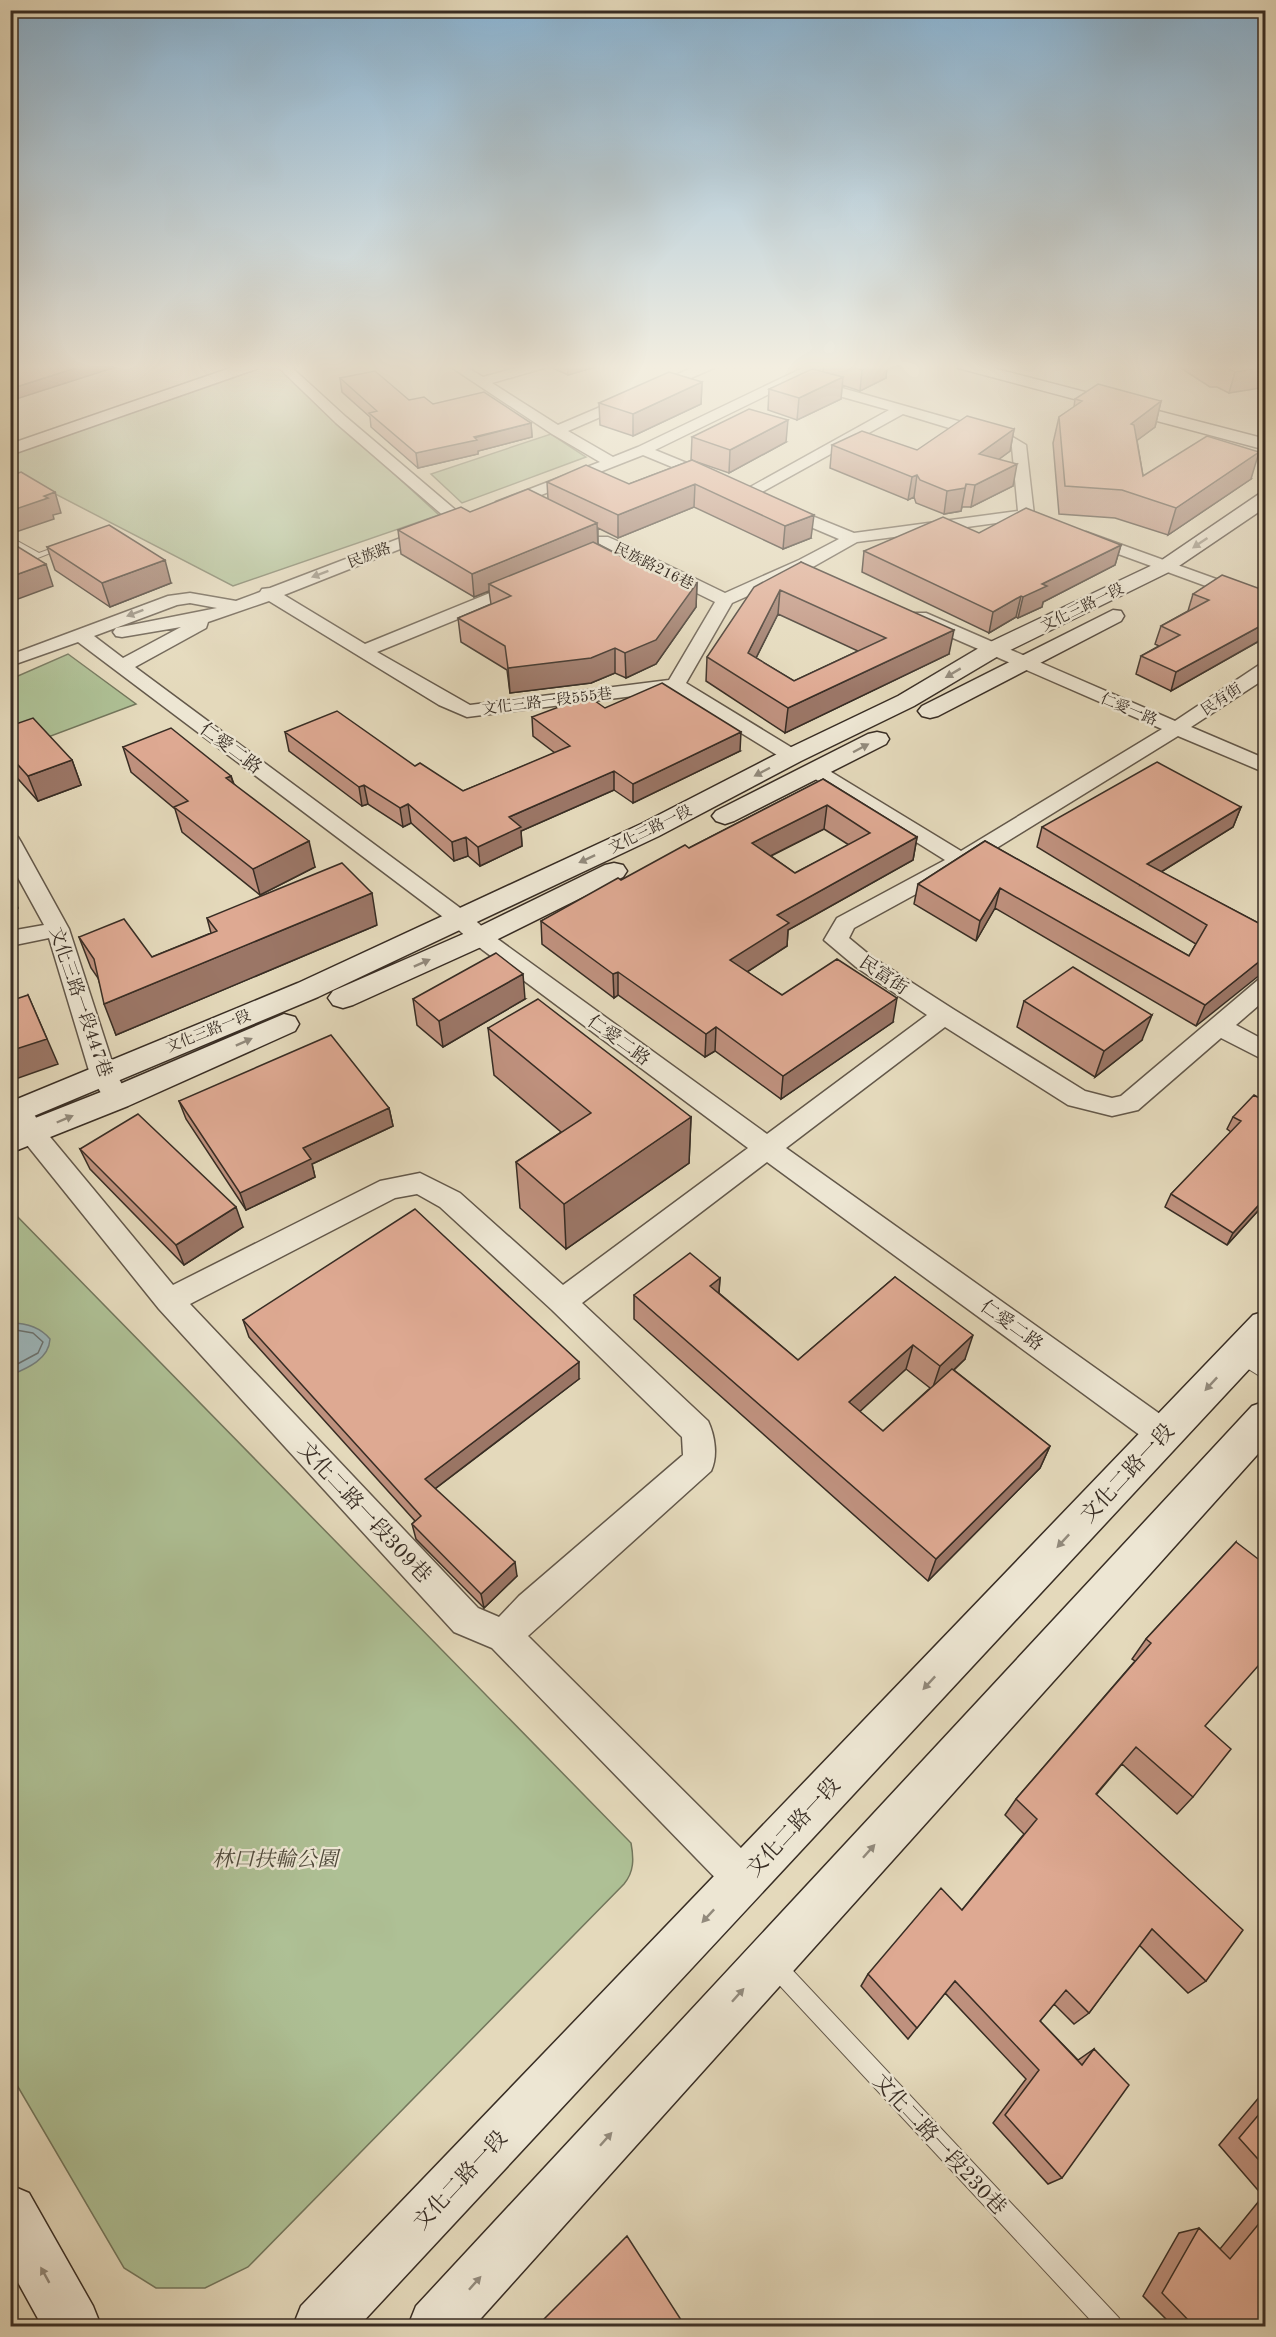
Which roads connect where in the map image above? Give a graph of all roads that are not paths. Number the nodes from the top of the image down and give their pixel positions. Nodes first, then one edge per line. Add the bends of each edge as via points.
1 (408, 474) edge
2 (581, 474) edge
3 (700, 474) edge
4 (770, 474) edge
5 (1024, 474) edge
6 (738, 490) junction
7 (1266, 498) edge
8 (520, 499) junction
9 (539, 508) edge
10 (489, 510) edge
11 (1266, 524) edge
12 (1069, 531) edge
13 (588, 533) edge
14 (853, 538) junction
15 (10, 539) edge
16 (70, 544) edge
17 (618, 548) junction
18 (39, 556) junction
19 (805, 564) junction
20 (1166, 566) junction
21 (10, 567) edge
22 (563, 570) edge
23 (825, 574) edge
24 (1190, 576) junction
25 (540, 579) edge
26 (268, 593) junction
27 (725, 600) junction
28 (1266, 603) edge
29 (238, 606) junction
30 (909, 612) edge
31 (214, 616) junction
32 (82, 636) junction
33 (992, 650) junction
34 (363, 651) junction
35 (10, 661) edge
36 (1022, 663) junction
37 (122, 666) junction
38 (1266, 669) edge
39 (676, 685) junction
40 (1176, 729) junction
41 (792, 756) junction
42 (1266, 767) edge
43 (816, 771) junction
44 (10, 842) edge
45 (961, 860) junction
46 (459, 918) junction
47 (58, 929) junction
48 (480, 937) junction
49 (10, 939) edge
50 (1266, 986) edge
51 (944, 1015) junction
52 (1219, 1026) junction
53 (1266, 1052) edge
54 (103, 1074) junction
55 (117, 1098) junction
56 (18, 1125) edge
57 (768, 1149) junction
58 (169, 1301) junction
59 (562, 1302) junction
60 (1257, 1352) edge
61 (1266, 1418) edge
62 (1163, 1434) junction
63 (504, 1636) junction
64 (744, 1879) junction
65 (770, 1960) junction
66 (10, 2212) edge
67 (73, 2326) edge
68 (321, 2326) edge
69 (436, 2326) edge
70 (1111, 2326) edge

1 -> 26 street, 民族路 via 464,519
2 - 8 street
3 - 6 street
4 - 6 street
5 - 14 street via 1031,517
6 - 14 street
7 -> 20 street, 文化三路一段
8 - 9 street
8 - 10 street
11 - 24 street, 文化三路一段
12 - 20 street
13 - 17 street, 民族路216巷
14 - 19 street
15 - 18 lane
16 - 18 lane
17 - 22 street
17 - 27 street, 民族路216巷
18 - 21 lane
19 - 23 street
19 - 27 street
20 - 24 street
20 - 33 street, 文化三路一段
24 - 28 street
24 - 36 street, 文化三路一段
25 - 34 street
26 - 29 street, 民族路
26 - 34 street, 文化三路一段555巷
27 - 39 street
29 - 31 street, 民族路
29 -> 32 street via 190,598 174,600
30 - 33 street, 仁愛一路
31 - 32 street
31 - 37 street
32 - 35 street
32 - 37 street, 仁愛二路
33 - 36 street, 仁愛一路
33 -> 41 street, 文化三路一段 via 906,701
34 - 39 street, 文化三路一段555巷 via 466,711
36 - 40 street, 仁愛一路
43 -> 36 street, 文化三路一段
37 - 46 street, 仁愛二路
38 - 40 street, 民有街
39 - 41 street
40 - 42 street, 仁愛一路
40 - 45 street, 民富街
41 -> 46 street, 文化三路一段 via 650,830
43 - 45 street
43 - 48 street, 文化三路一段
44 - 47 street, 文化三路一段447巷
45 - 51 street, 民富街 via 845,923 836,940
46 - 48 street, 仁愛二路
46 - 54 street, 文化三路一段 via 309,990
47 - 49 street
47 - 54 street, 文化三路一段447巷
55 -> 48 street, 文化三路一段
48 - 57 street, 仁愛二路
50 - 52 street, 民富街
51 - 52 street, 民富街 via 1077,1098 1112,1107 1129,1103
51 - 57 street
52 - 53 street
54 - 55 street, 文化三路一段447巷
54 - 56 street, 文化三路一段
56 -> 55 street, 文化三路一段
56 - 58 street, 文化二路一段309巷
57 - 59 street
57 - 62 street, 仁愛二路
58 - 59 street via 390,1188 420,1183 450,1200
58 - 63 street, 文化二路一段309巷 via 466,1620
59 - 63 street via 697,1431 700,1461
60 -> 62 street, 文化二路一段
65 -> 61 street
62 -> 64 street, 文化二路一段
63 - 64 street, 文化二路一段309巷
64 -> 68 street, 文化二路一段
69 -> 65 street
65 - 70 lane, 文化二路一段230巷
67 -> 66 street

